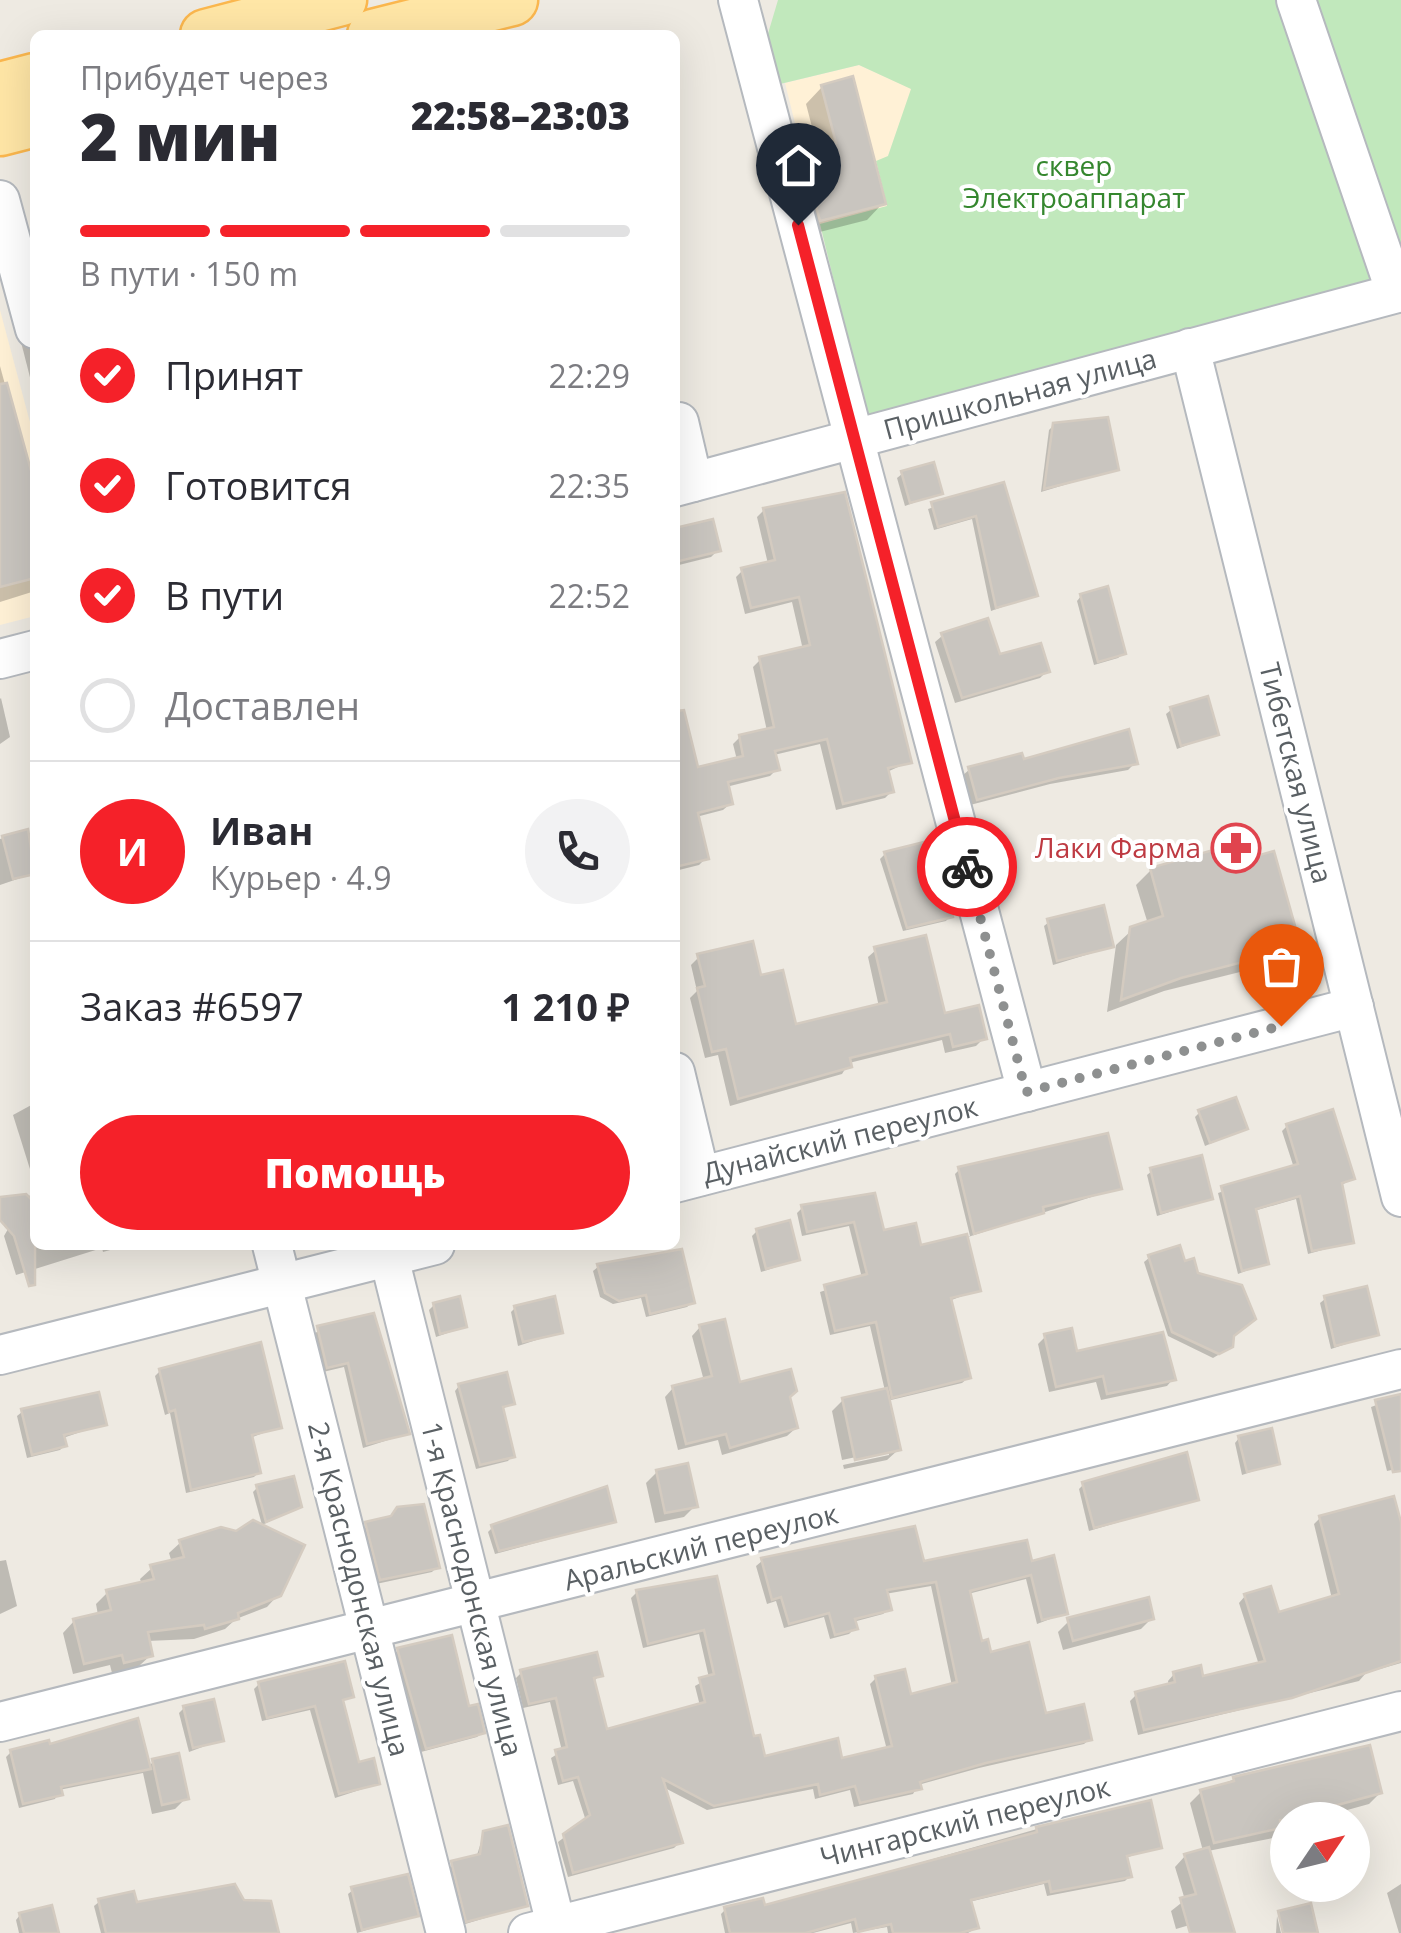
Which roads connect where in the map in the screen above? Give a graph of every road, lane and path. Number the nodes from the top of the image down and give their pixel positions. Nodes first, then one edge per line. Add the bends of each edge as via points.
1 (341, 0) edge
2 (512, 0) edge
3 (738, 0) edge
4 (1296, 0) edge
5 (216, 22) edge
6 (393, 30) edge
7 (30, 80) edge
8 (0, 88) edge
9 (30, 121) edge
10 (0, 130) edge
11 (0, 200) edge
12 (1398, 293) edge
13 (30, 311) edge
14 (1190, 348) junction
15 (855, 438) junction
16 (680, 443) edge
17 (684, 484) edge
18 (30, 651) edge
19 (0, 659) edge
20 (1354, 1007) junction
21 (1026, 1092) junction
22 (680, 1114) edge
23 (688, 1180) edge
24 (1401, 1197) edge
25 (273, 1250) edge
26 (387, 1251) edge
27 (282, 1285) junction
28 (0, 1355) edge
29 (1401, 1369) edge
30 (476, 1604) junction
31 (370, 1631) junction
32 (1401, 1711) edge
33 (0, 1722) edge
34 (547, 1931) edge
35 (446, 1933) edge

1 - 5 main road
2 - 6 main road
3 - 15 street
4 - 12 street
7 - 8 main road
9 - 10 main road
11 - 13 street
12 - 14 street, Пришкольная улица
14 - 15 street, Пришкольная улица
14 - 20 street, Тибетская улица
15 - 17 street, Пришкольная улица
15 - 21 street
16 - 17 street
18 - 19 street
20 - 21 street, Дунайский переулок
20 - 24 street, Тибетская улица
21 - 23 street, Дунайский переулок
22 - 23 street
25 - 27 street, 2-я Краснодонская улица
26 - 27 street
26 - 30 street, 1-я Краснодонская улица
27 - 28 street
27 - 31 street, 2-я Краснодонская улица
29 - 30 street, Аральский переулок
30 - 31 street, Аральский переулок
30 - 34 street, 1-я Краснодонская улица
31 - 33 street, Аральский переулок
31 - 35 street, 2-я Краснодонская улица
32 - 34 street, Чингарский переулок

